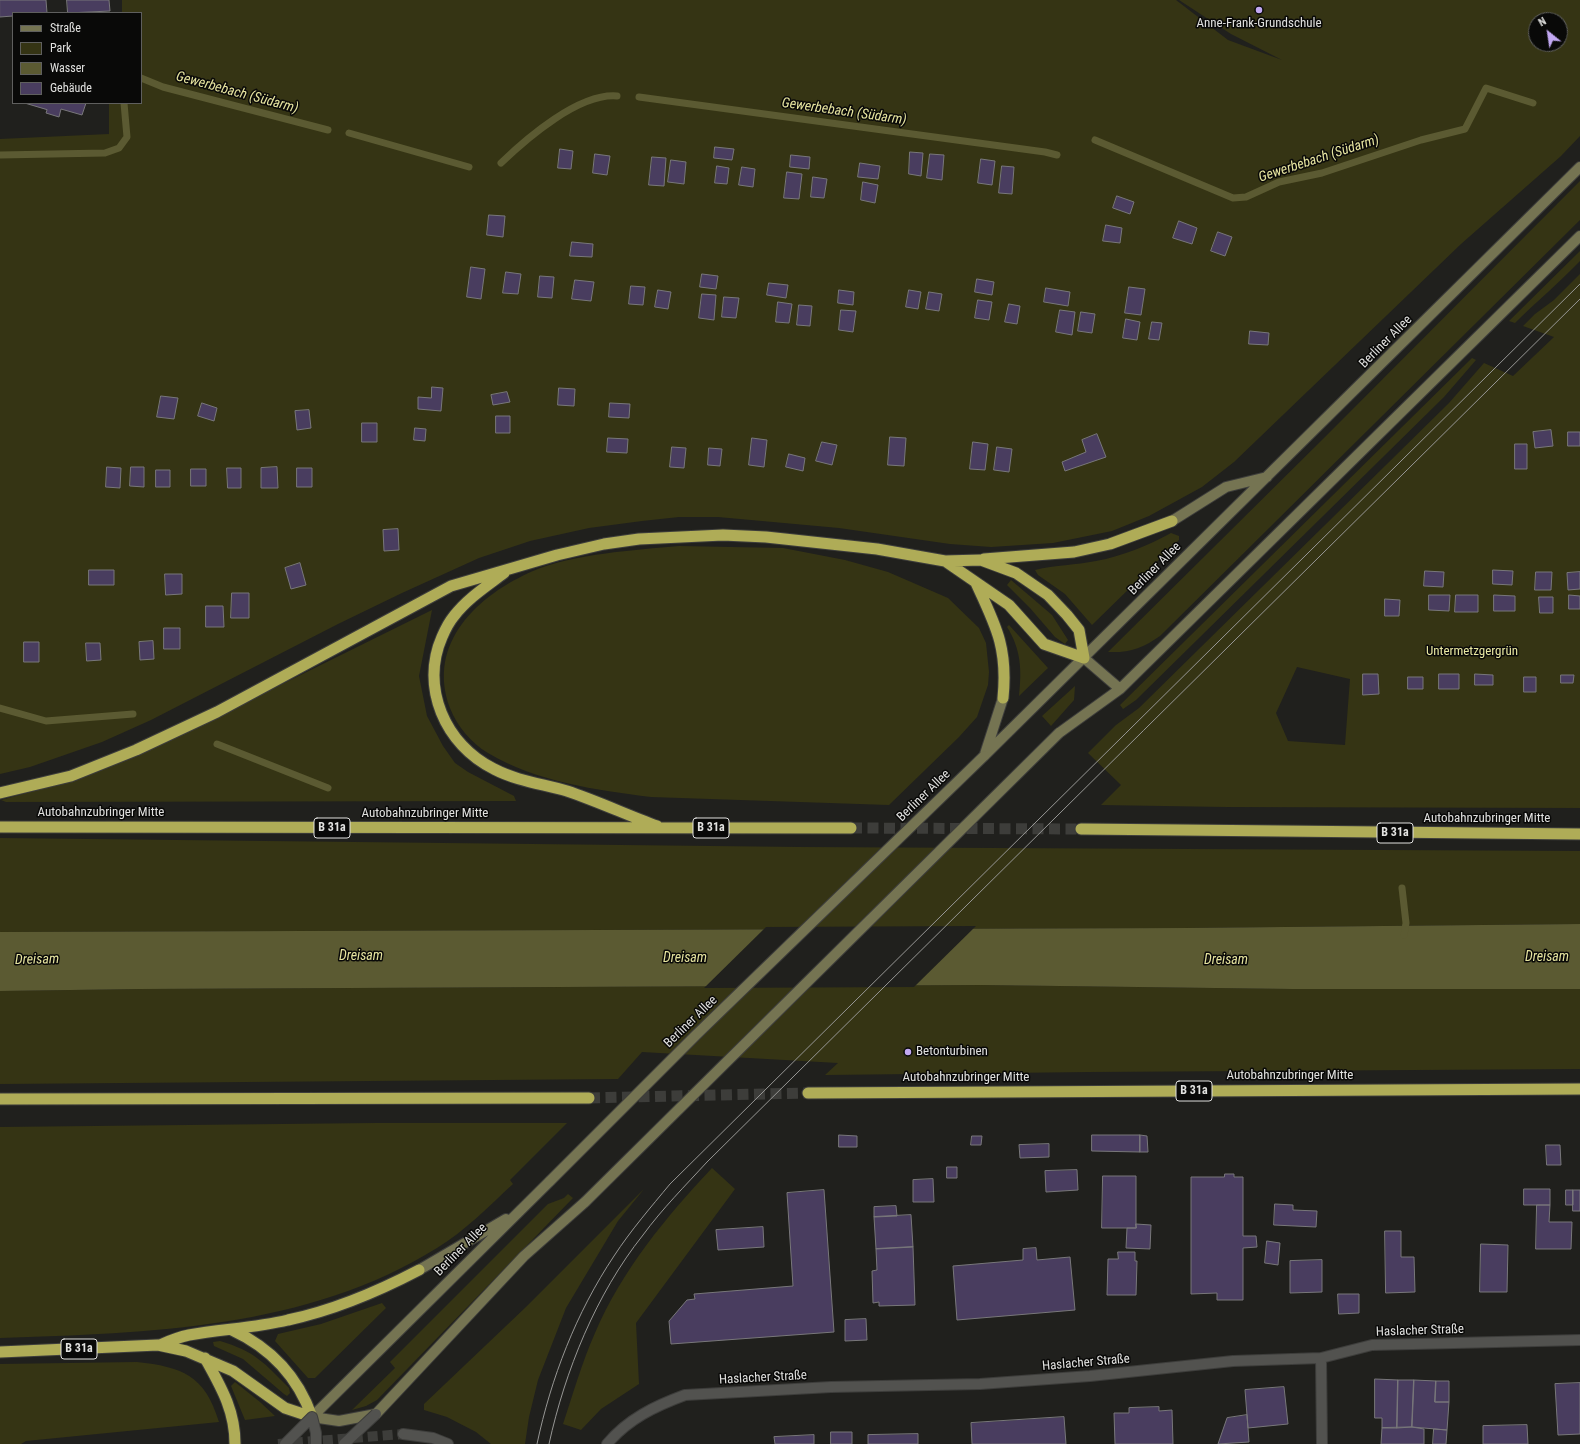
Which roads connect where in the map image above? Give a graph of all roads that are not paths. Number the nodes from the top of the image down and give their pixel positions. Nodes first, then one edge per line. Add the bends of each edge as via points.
1 (1580, 167) edge
2 (1580, 236) edge
3 (1267, 477) junction
4 (1172, 521) joint
5 (982, 560) junction
6 (945, 561) junction
7 (510, 569) junction
8 (975, 582) junction
9 (1084, 658) junction
10 (1120, 689) junction
11 (1003, 698) joint
12 (984, 756) junction
13 (0, 793) edge
14 (0, 827) edge
15 (663, 828) junction
16 (851, 828) tunnel mouth
17 (1081, 829) tunnel mouth
18 (1580, 834) edge
19 (1580, 1089) edge
20 (808, 1093) tunnel mouth
21 (589, 1098) tunnel mouth
22 (0, 1099) edge
23 (518, 1212) junction
24 (419, 1270) joint
25 (232, 1330) junction
26 (1580, 1340) edge
27 (158, 1345) junction
28 (0, 1352) edge
29 (205, 1358) junction
30 (1321, 1358) junction
31 (376, 1414) junction
32 (312, 1417) junction
33 (403, 1434) tunnel mouth
34 (235, 1444) edge
35 (285, 1444) edge
36 (316, 1444) edge
37 (344, 1444) edge
38 (448, 1444) edge
39 (607, 1444) edge
40 (1322, 1444) edge

1 - 3 main road, Berliner Allee
2 - 10 main road
3 - 4 main road via 1226,487
3 - 9 main road, Berliner Allee
4 - 5 highway via 1110,544 1074,552
5 - 6 highway
5 - 9 highway via 1016,573 1048,595 1068,614 1079,630
6 - 7 highway via 877,549 723,535 676,536 604,544
6 - 8 highway
7 - 13 highway via 451,586 217,712 136,750 71,776
7 - 15 highway via 470,599 453,617 438,647 434,664 434,690 438,707 447,725 475,756 494,769 566,791
8 - 9 highway via 1009,605 1044,644
8 - 11 highway via 1001,641 1005,664
9 - 10 main road
9 - 12 main road, Berliner Allee
10 - 31 main road, bridge via 1059,733 585,1202 524,1256
11 - 12 main road
12 - 23 main road, Berliner Allee, bridge via 696,1035
14 - 15 highway, Autobahnzubringer Mitte / B 31a
15 - 16 highway, Autobahnzubringer Mitte / B 31a
17 - 18 highway, Autobahnzubringer Mitte / B 31a
19 - 20 highway, Autobahnzubringer Mitte / B 31a
21 - 22 highway
23 - 24 main road
23 - 32 main road, Berliner Allee
24 - 25 highway via 379,1291 341,1306 288,1321
25 - 27 highway via 188,1335
25 - 32 highway via 269,1352 284,1368 305,1397
26 - 30 street, Haslacher Straße via 1372,1345
27 - 28 highway, B 31a
27 - 29 highway
29 - 32 highway via 233,1371 285,1408
29 - 34 highway via 234,1419
30 - 39 street, Haslacher Straße via 1233,1361 980,1384 831,1387 685,1395 628,1422
30 - 40 street
31 - 32 main road via 339,1421
31 - 37 street, bridge
32 - 35 street, Berliner Allee, bridge
32 - 36 street, bridge
33 - 38 street via 433,1438

